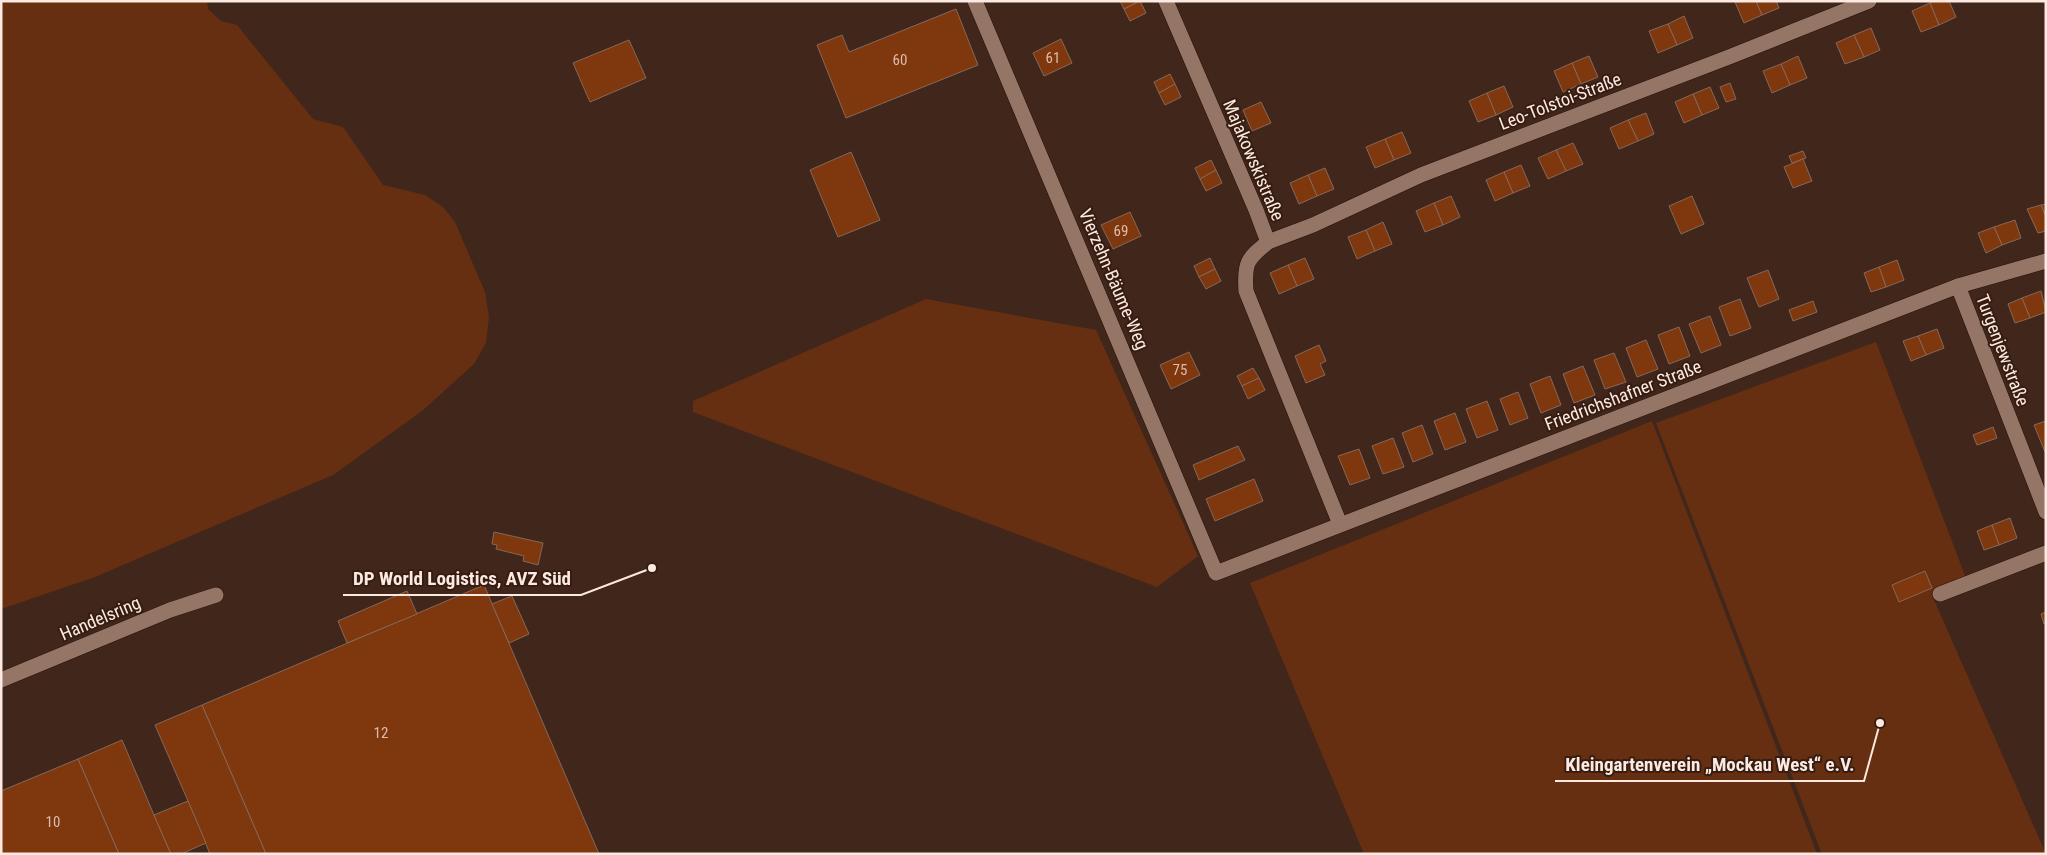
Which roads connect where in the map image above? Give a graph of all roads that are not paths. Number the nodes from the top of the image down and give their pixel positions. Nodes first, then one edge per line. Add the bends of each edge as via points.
1 (975, 1) edge
2 (1166, 1) edge
3 (1869, 1) edge
4 (1268, 242) junction
5 (2046, 261) edge
6 (1958, 286) junction
7 (2046, 512) edge
8 (1340, 524) junction
9 (2046, 553) edge
10 (1216, 573) joint
11 (1940, 594) dead end
12 (216, 595) dead end
13 (1, 680) edge

1 - 10 street, Vierzehn-Bäume-Weg
2 - 4 street, Majakowskistraße
3 - 4 street, Leo-Tolstoi-Straße via 1421,175
4 - 8 street, Majakowskistraße via 1249,256 1244,272 1246,291
5 - 6 street, Friedrichshafner Straße
6 - 7 street, Turgenjewstraße
6 - 8 street, Friedrichshafner Straße
8 - 10 street, Friedrichshafner Straße
9 - 11 street
12 - 13 street, Handelsring via 170,610

